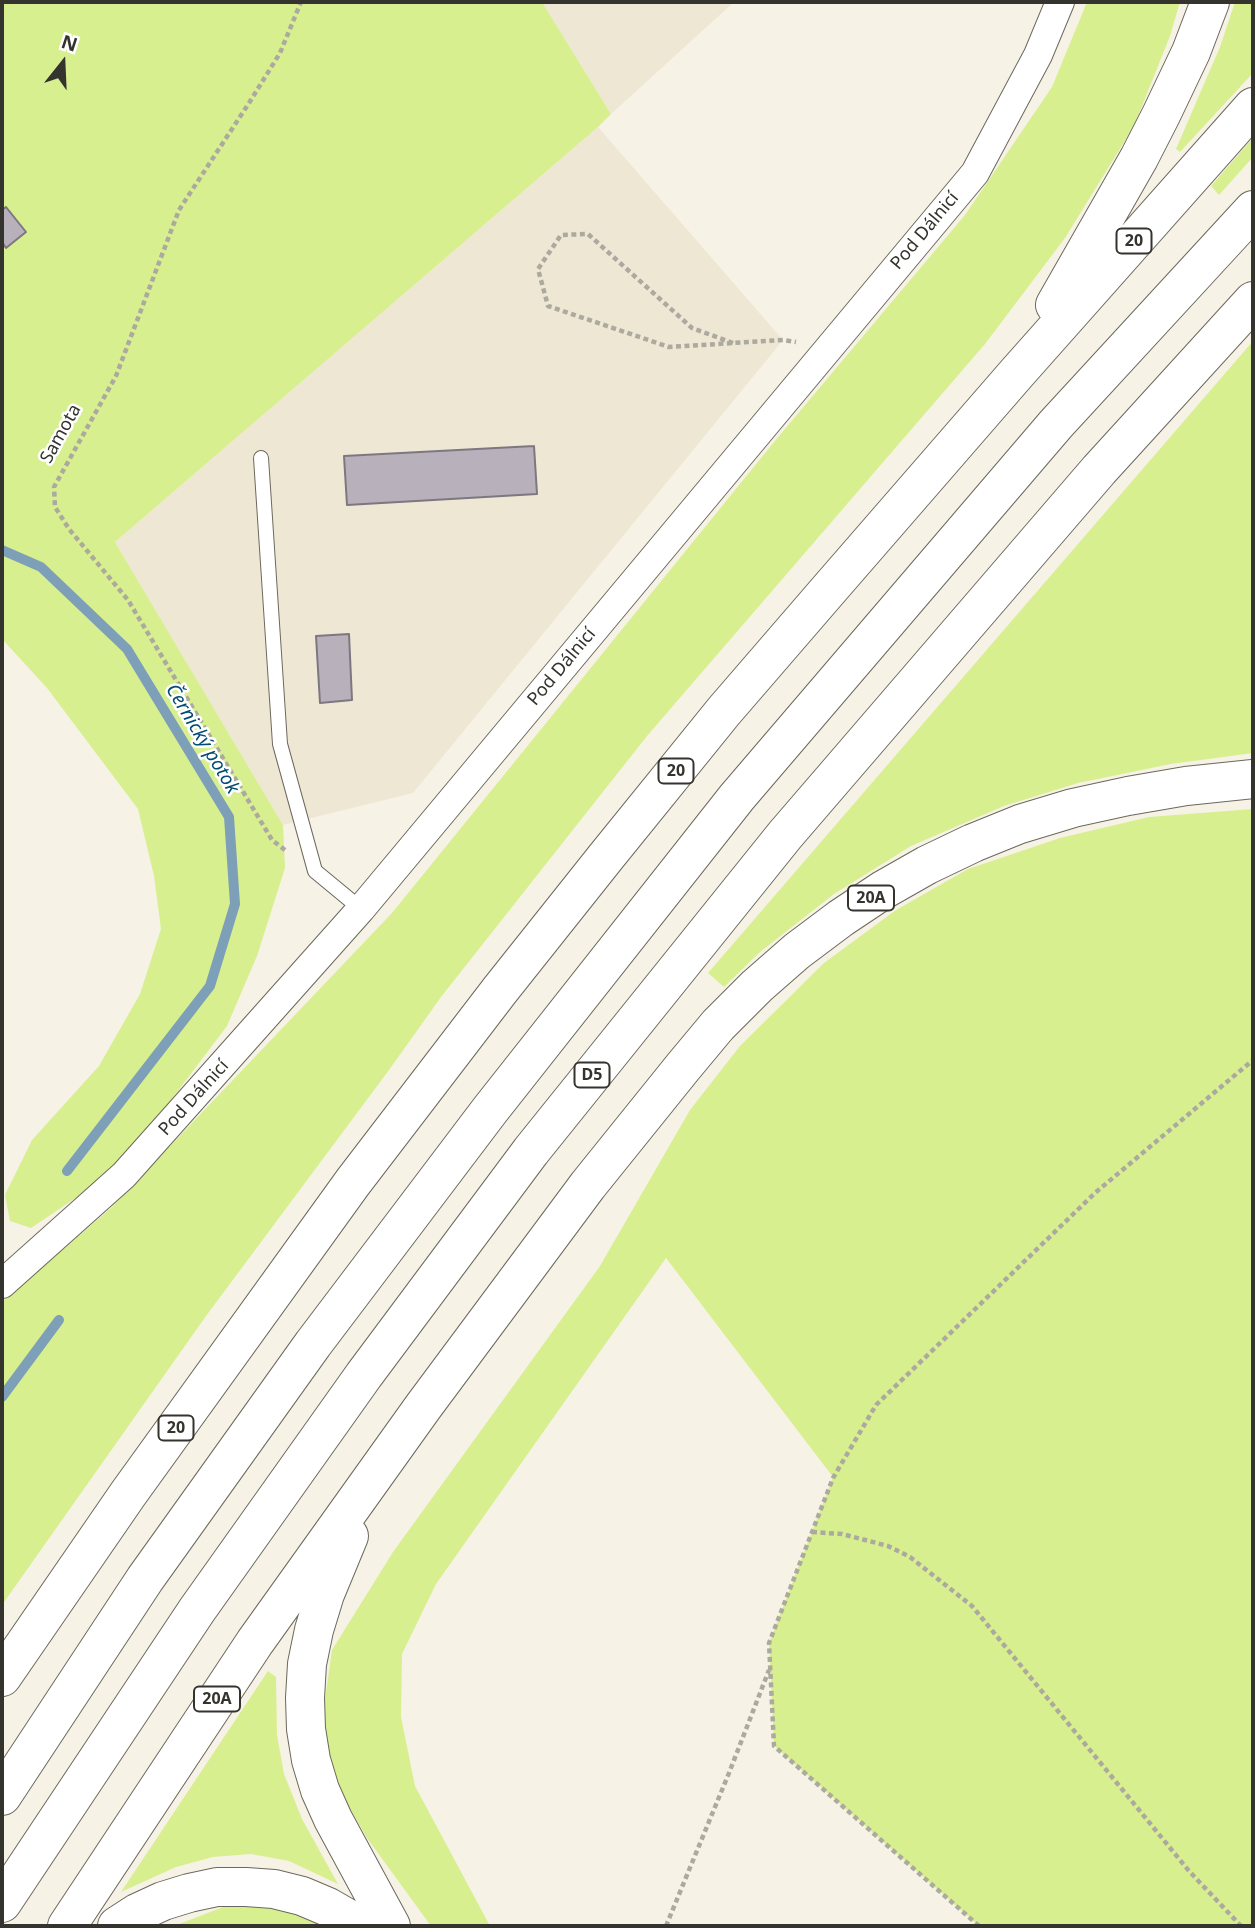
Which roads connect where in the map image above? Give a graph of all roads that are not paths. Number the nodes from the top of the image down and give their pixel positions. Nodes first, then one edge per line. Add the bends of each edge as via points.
1 (1060, 2) edge
2 (1210, 2) edge
3 (1253, 107) edge
4 (1253, 210) edge
5 (1253, 301) edge
6 (1016, 374) junction
7 (261, 458) dead end
8 (1253, 779) edge
9 (361, 909) junction
10 (2, 1284) edge
11 (374, 1476) junction
12 (2, 1676) edge
13 (2, 1796) edge
14 (2, 1903) edge
15 (67, 1926) edge
16 (117, 1926) edge
17 (361, 1926) edge
18 (391, 1926) edge

1 - 9 street, Pod Dálnicí via 975,173
2 - 6 highway via 1139,158
3 - 6 highway, 20
4 - 13 highway via 1056,425 737,797 313,1344 145,1579
5 - 14 highway, D5 via 1099,470 785,835 531,1151 205,1598
6 - 12 highway, 20 via 724,711 500,990 353,1182
7 - 9 lane via 280,744 314,871
8 - 11 highway, 20A via 1128,796 1020,824 961,848 883,890 797,951 718,1025 640,1120
9 - 10 street, Pod Dálnicí via 124,1175
11 - 15 highway, 20A via 255,1642
11 - 18 highway via 314,1630 307,1664 306,1729 320,1790
16 - 17 highway via 172,1898 218,1887 274,1889 302,1896

